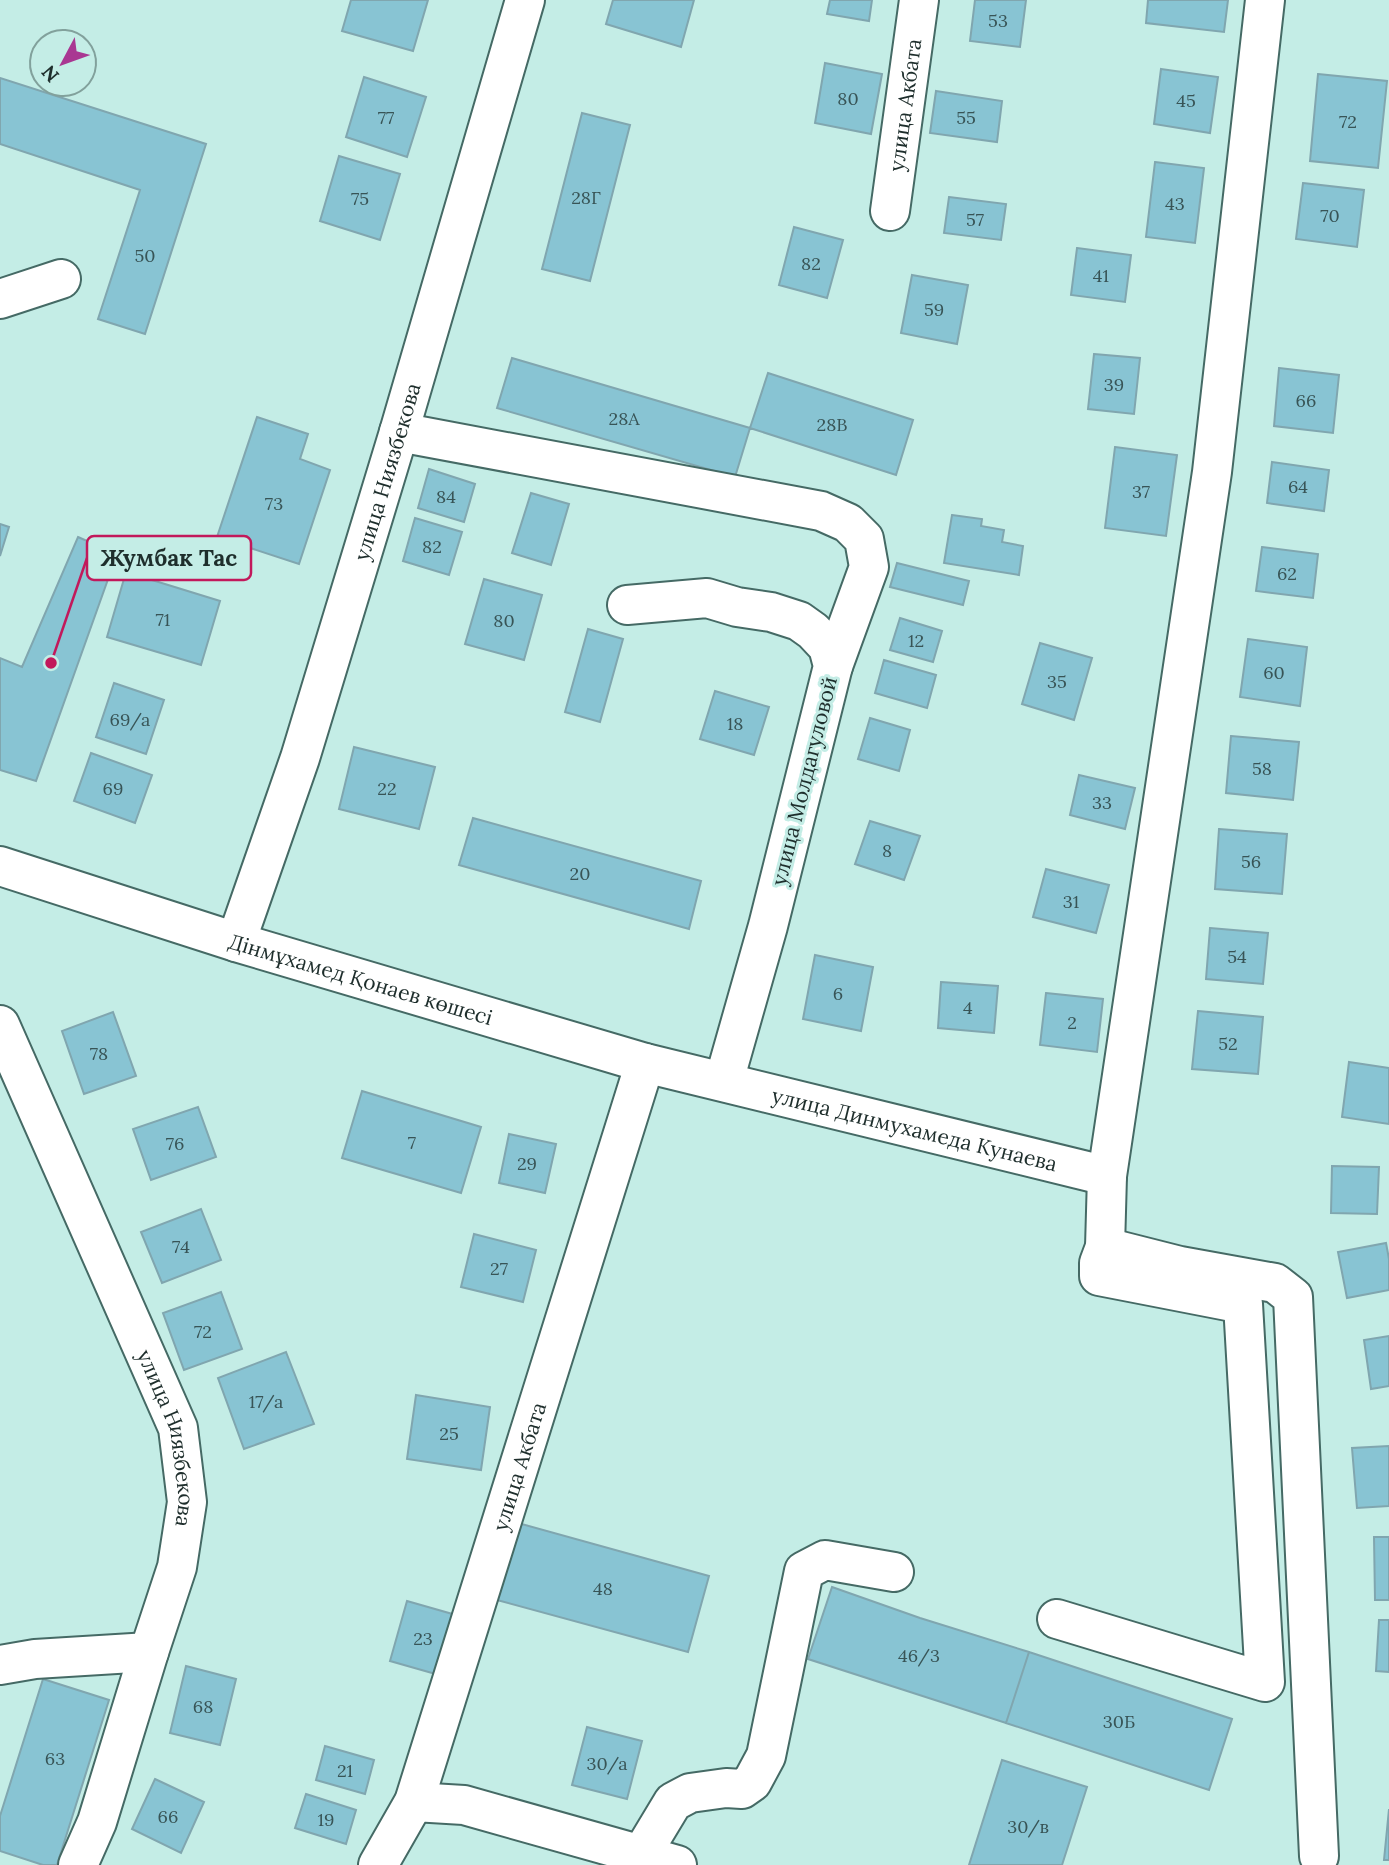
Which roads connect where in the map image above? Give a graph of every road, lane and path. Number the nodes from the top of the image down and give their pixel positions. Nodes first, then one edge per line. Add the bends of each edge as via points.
1 (526, 0) edge
2 (919, 0) edge
3 (1265, 0) edge
4 (890, 211) dead end
5 (61, 279) dead end
6 (0, 299) edge
7 (399, 432) junction
8 (627, 605) dead end
9 (832, 666) junction
10 (0, 866) edge
11 (236, 942) junction
12 (0, 1025) edge
13 (645, 1063) junction
14 (724, 1081) junction
15 (1107, 1176) junction
16 (1105, 1247) junction
17 (894, 1572) dead end
18 (1058, 1619) dead end
19 (149, 1651) junction
20 (0, 1665) edge
21 (414, 1802) junction
22 (641, 1855) junction
23 (1319, 1856) dead end
24 (78, 1865) edge
25 (378, 1865) edge
26 (677, 1865) edge

1 - 7 street, улица Ниязбекова
2 - 4 street, улица Акбата
3 - 15 street via 1212,472
5 - 6 street
7 - 9 street via 821,510 848,523 864,539 869,567
7 - 11 street, улица Ниязбекова via 300,758
8 - 9 street, улица Молдагуловой via 707,598 771,612 813,631 828,648
9 - 14 street, улица Молдагуловой via 768,926
10 - 11 street, Дінмұхамед Қонаев көшесі
11 - 13 street, Дінмұхамед Қонаев көшесі
12 - 19 street, улица Ниязбекова via 178,1429 187,1502 177,1567
13 - 14 street, Дінмұхамед Қонаев көшесі
13 - 21 street, улица Акбата
14 - 15 street, улица Динмухамеда Кунаева
15 - 16 street
16 - 18 street via 1099,1276 1243,1304 1265,1682
16 - 23 street via 1275,1283 1293,1297
17 - 22 street via 825,1560 804,1571 766,1756 752,1782 742,1789 690,1793 673,1802
19 - 20 street
19 - 24 street, улица Ниязбекова via 97,1822
21 - 22 street via 464,1805
21 - 25 street, улица Акбата
22 - 26 street

